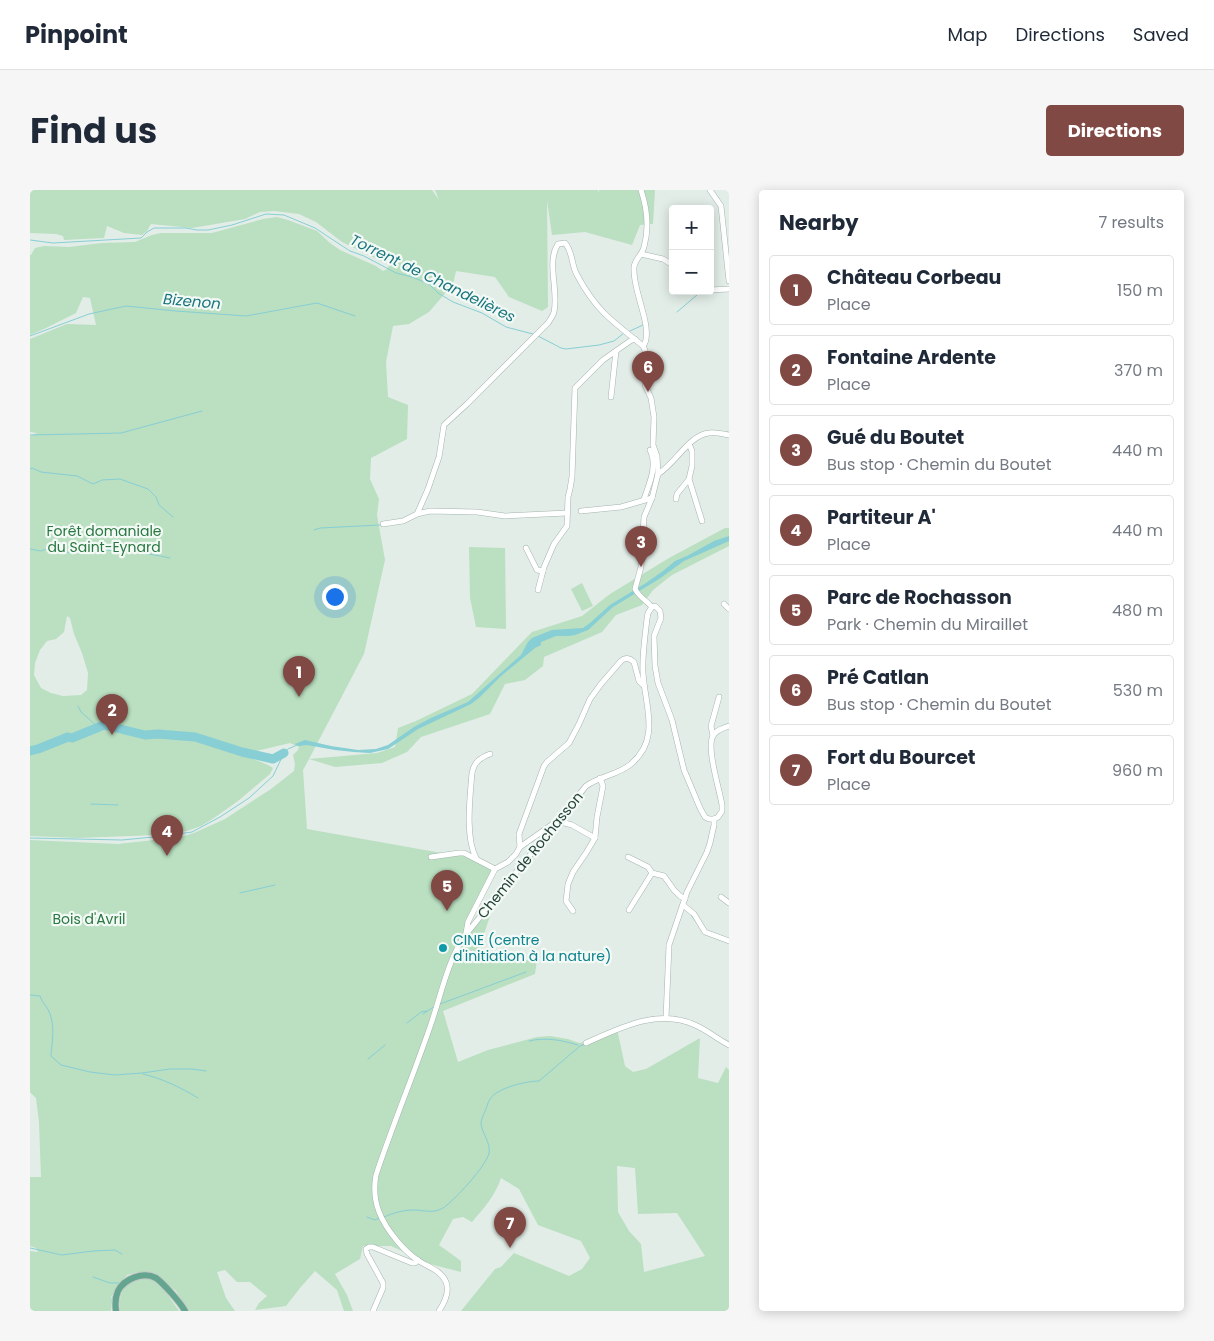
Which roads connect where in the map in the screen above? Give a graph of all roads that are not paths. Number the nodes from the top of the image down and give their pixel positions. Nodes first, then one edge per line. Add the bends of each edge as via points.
1 (641, 190) edge
2 (710, 190) edge
3 (641, 254) junction
4 (669, 263) edge
5 (729, 281) edge
6 (729, 289) edge
7 (714, 290) edge
8 (634, 339) junction
9 (643, 346) junction
10 (616, 351) junction
11 (611, 398) dead end
12 (729, 435) edge
13 (690, 444) junction
14 (650, 450) dead end
15 (658, 474) junction
16 (689, 479) junction
17 (652, 498) junction
18 (644, 499) junction
19 (676, 499) dead end
20 (582, 511) dead end
21 (567, 513) junction
22 (417, 514) junction
23 (702, 521) dead end
24 (383, 524) dead end
25 (526, 548) dead end
26 (543, 571) junction
27 (538, 590) dead end
28 (724, 604) dead end
29 (652, 607) junction
30 (729, 609) edge
31 (644, 686) junction
32 (719, 697) dead end
33 (729, 726) edge
34 (713, 736) junction
35 (490, 754) dead end
36 (600, 778) junction
37 (714, 819) junction
38 (557, 821) junction
39 (595, 838) junction
40 (520, 847) junction
41 (431, 857) dead end
42 (628, 857) dead end
43 (476, 858) junction
44 (495, 869) junction
45 (652, 873) junction
46 (721, 897) dead end
47 (685, 898) junction
48 (729, 903) edge
49 (683, 905) junction
50 (628, 910) dead end
51 (573, 911) dead end
52 (466, 934) junction
53 (729, 941) edge
54 (666, 1018) junction
55 (586, 1043) dead end
56 (729, 1044) edge
57 (418, 1260) junction
58 (116, 1311) edge
59 (185, 1311) edge
60 (373, 1311) edge
61 (440, 1311) edge

1 - 3 street via 647,224
2 - 5 street via 721,206
3 - 4 street
3 - 9 street via 634,267 646,325 646,343
6 - 7 street
8 - 9 street
8 - 10 street
8 - 22 street via 604,312 576,275 568,246 558,244 553,261 554,313 548,323 444,425 439,457
9 - 15 street via 645,385 654,417 653,445
10 - 11 street
10 - 21 street via 576,388
12 - 13 street via 708,433
13 - 15 street
13 - 16 street via 692,466
14 - 18 street via 653,456 652,477
15 - 17 street
16 - 19 street
16 - 23 street
17 - 18 street
17 - 29 street via 644,517 641,567 635,589
18 - 20 street via 621,507
21 - 22 street via 505,516 430,511
21 - 26 street via 567,526 554,544
22 - 24 street via 403,521
25 - 26 street via 536,570
26 - 27 street
28 - 30 street
29 - 31 street, Chemin de Rochasson via 642,656
29 - 37 street via 658,608 661,614 654,636 658,683 700,808 705,817
31 - 36 street, Chemin de Rochasson via 650,731 648,742 632,764 620,772
31 - 40 street via 639,681 636,664 628,659 623,659 601,684 569,742 544,766 519,834
32 - 34 street via 711,726
33 - 34 street
34 - 37 street via 712,756 722,805 722,811
35 - 43 street via 477,761 472,773 470,837
36 - 38 street, Chemin de Rochasson via 586,786
36 - 39 street via 603,786
37 - 47 street via 707,852
38 - 39 street
38 - 40 street
38 - 52 street, Chemin de Rochasson
39 - 51 street via 568,884 566,901
40 - 44 street via 512,859
41 - 43 street via 464,853
42 - 45 street via 648,867
43 - 44 street
44 - 52 street via 468,922
45 - 47 street via 664,876
45 - 50 street
46 - 48 street
47 - 49 street
49 - 53 street via 694,914 705,932
49 - 54 street via 668,949
52 - 57 street, Chemin de Rochasson via 446,977 375,1183 376,1201 385,1225
54 - 55 street via 626,1026
54 - 56 street via 696,1025
57 - 60 street via 412,1263 373,1247 366,1249 384,1288
57 - 61 street, Chemin de Rochasson via 439,1272 446,1282 447,1297
58 - 59 main road via 116,1299 122,1286 145,1275 161,1283

